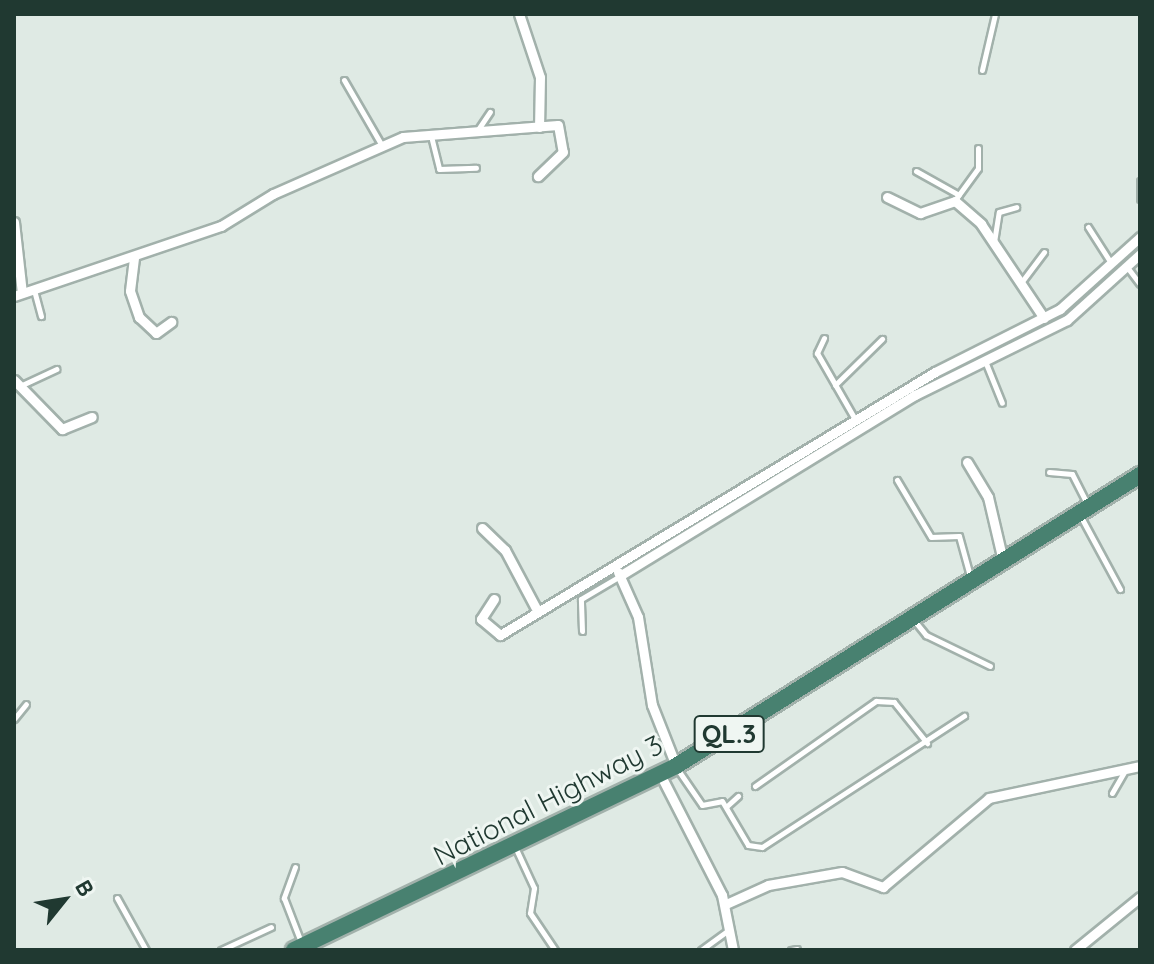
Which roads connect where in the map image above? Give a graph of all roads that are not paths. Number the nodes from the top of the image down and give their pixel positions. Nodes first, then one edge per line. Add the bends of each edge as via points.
1 (519, 14) edge
2 (995, 14) edge
3 (982, 70) dead end
4 (344, 80) dead end
5 (490, 112) dead end
6 (539, 127) junction
7 (476, 132) junction
8 (431, 135) junction
9 (381, 144) junction
10 (978, 148) dead end
11 (476, 168) dead end
12 (916, 171) dead end
13 (538, 176) dead end
14 (1140, 181) edge
15 (887, 197) dead end
16 (957, 198) junction
17 (1140, 199) edge
18 (1016, 207) dead end
19 (14, 222) edge
20 (1088, 227) dead end
21 (1140, 237) edge
22 (993, 247) junction
23 (1044, 252) dead end
24 (1140, 254) edge
25 (134, 258) junction
26 (1112, 264) junction
27 (1127, 267) junction
28 (1140, 284) edge
29 (1020, 285) junction
30 (33, 289) junction
31 (18, 294) edge
32 (41, 316) dead end
33 (1044, 318) junction
34 (171, 322) dead end
35 (824, 338) dead end
36 (882, 339) dead end
37 (985, 361) junction
38 (57, 369) dead end
39 (18, 383) edge
40 (835, 385) junction
41 (1002, 403) dead end
42 (92, 417) dead end
43 (855, 419) junction
44 (967, 462) dead end
45 (782, 469) junction
46 (1049, 472) dead end
47 (1140, 475) edge
48 (897, 480) dead end
49 (1084, 510) junction
50 (482, 528) dead end
51 (1003, 561) junction
52 (617, 570) junction
53 (971, 581) junction
54 (1120, 589) dead end
55 (494, 599) dead end
56 (538, 612) junction
57 (912, 618) junction
58 (582, 631) dead end
59 (990, 666) dead end
60 (26, 704) dead end
61 (964, 716) dead end
62 (14, 719) edge
63 (927, 743) junction
64 (1140, 766) edge
65 (1127, 768) junction
66 (668, 770) junction
67 (755, 786) dead end
68 (1112, 793) dead end
69 (738, 796) dead end
70 (727, 806) junction
71 (516, 849) junction
72 (295, 867) dead end
73 (1140, 897) edge
74 (117, 898) dead end
75 (726, 904) junction
76 (271, 927) dead end
77 (730, 929) junction
78 (233, 947) edge
79 (304, 948) edge
80 (146, 950) edge
81 (221, 950) edge
82 (555, 950) edge
83 (701, 950) edge
84 (733, 950) edge
85 (1075, 950) edge

1 - 6 street via 540,77
2 - 3 lane
4 - 9 lane
5 - 7 lane
6 - 7 street
6 - 13 street via 558,125 565,141 558,161
7 - 8 street
8 - 9 street
8 - 11 lane via 439,169
9 - 25 street via 221,226 181,234
10 - 16 lane via 978,168
12 - 16 lane
14 - 17 lane
15 - 16 street via 920,213
16 - 22 street
18 - 22 lane via 999,212
19 - 31 street
20 - 26 lane
21 - 26 street
22 - 29 street
23 - 29 lane
24 - 27 street
25 - 30 street
25 - 34 street via 130,291 139,317 156,333
26 - 33 street
27 - 28 lane
27 - 37 street via 1067,320
29 - 33 street
30 - 31 street
30 - 32 lane
33 - 43 street
35 - 40 lane via 817,353
36 - 40 lane
37 - 41 lane
37 - 45 street
38 - 39 lane
39 - 42 street via 62,429
40 - 43 lane
43 - 45 street
44 - 51 street via 988,497
45 - 52 street
46 - 49 lane via 1072,474
47 - 49 highway, National Highway 3 / QL.3
48 - 53 lane via 931,537 959,536
49 - 51 highway, National Highway 3 / QL.3
49 - 54 lane
50 - 56 street via 487,541 505,550
51 - 53 highway, National Highway 3 / QL.3
52 - 56 street
52 - 58 lane via 581,599
52 - 66 street
53 - 57 highway, National Highway 3 / QL.3
55 - 56 street via 481,619 493,634
57 - 59 lane via 926,635
57 - 66 highway, National Highway 3 / QL.3
60 - 62 lane
61 - 63 lane
63 - 67 lane via 894,702 876,701
63 - 70 lane via 768,846 748,845
64 - 65 street
65 - 68 lane
65 - 75 street via 989,798 889,885 842,872 768,885
66 - 70 lane via 702,805
66 - 71 highway, National Highway 3 / QL.3
66 - 75 street
69 - 70 lane
71 - 79 highway, National Highway 3 / QL.3
71 - 82 lane via 534,888 530,913
72 - 79 lane via 284,898
73 - 85 street
74 - 80 lane
75 - 77 street
76 - 78 lane
77 - 83 lane
77 - 84 street
78 - 81 lane

